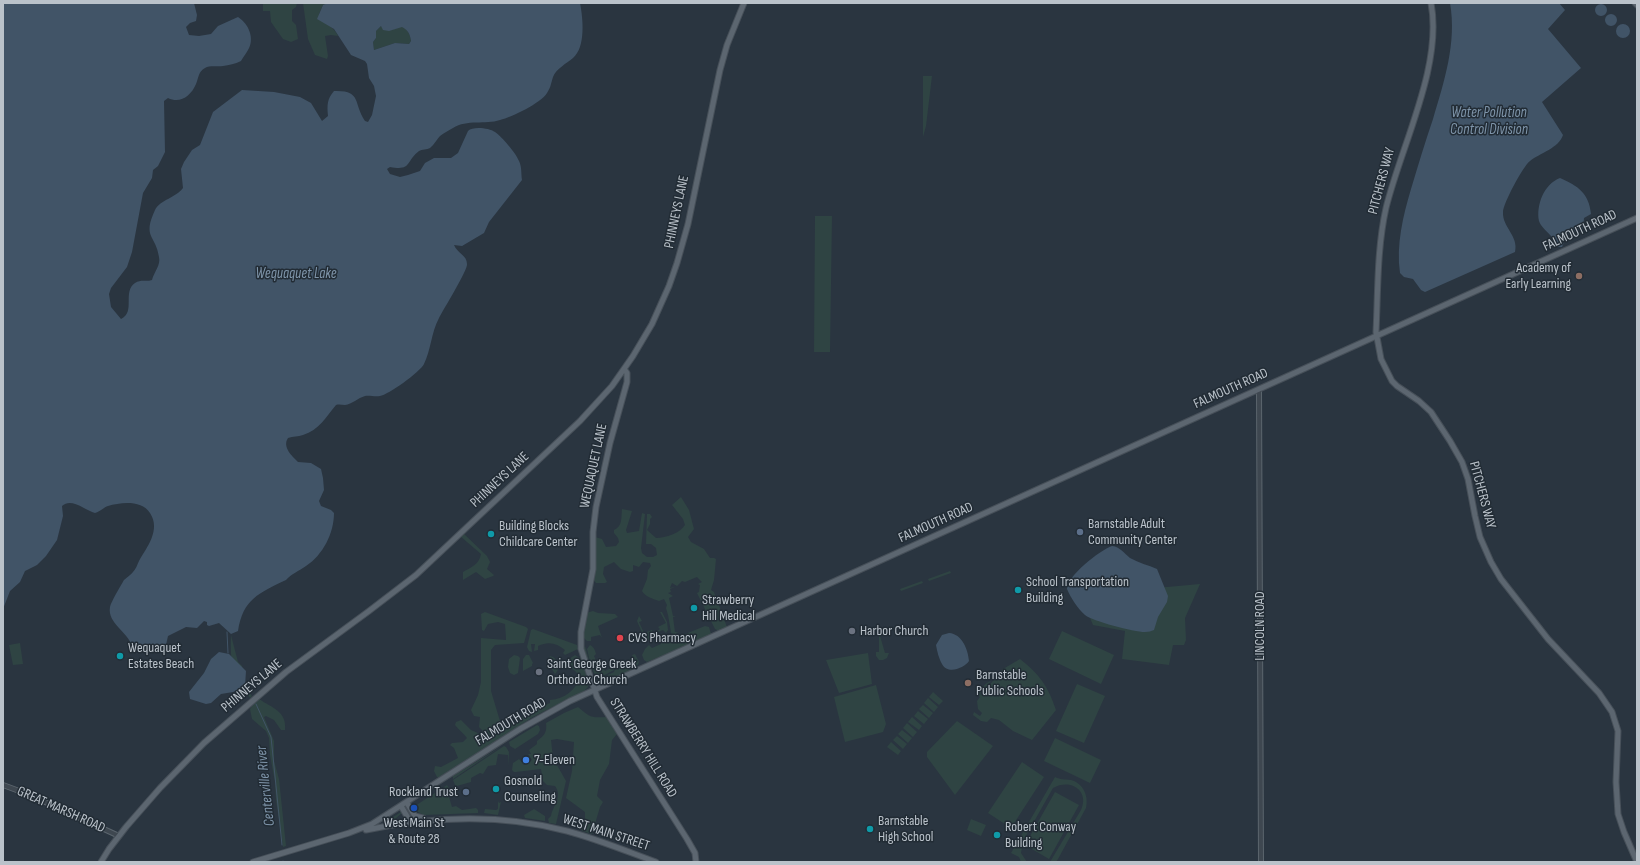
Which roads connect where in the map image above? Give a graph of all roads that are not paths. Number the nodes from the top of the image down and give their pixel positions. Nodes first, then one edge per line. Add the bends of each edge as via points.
1 (744, 3) edge
2 (1431, 3) edge
3 (1637, 218) edge
4 (1376, 336) junction
5 (624, 369) junction
6 (1259, 390) junction
7 (580, 641) joint
8 (594, 690) junction
9 (3, 785) edge
10 (407, 803) junction
11 (401, 806) junction
12 (428, 819) junction
13 (413, 821) junction
14 (349, 833) junction
15 (119, 836) junction
16 (101, 862) edge
17 (253, 862) edge
18 (656, 862) edge
19 (696, 862) edge
20 (1261, 862) edge
21 (1637, 862) edge

1 - 5 main road, PHINNEYS LANE via 720,70 681,251 656,317
2 - 4 main road, PITCHERS WAY via 1433,27 1426,80 1391,190 1384,221 1379,264
3 - 4 main road, FALMOUTH ROAD
4 - 6 main road, FALMOUTH ROAD
4 - 21 main road, PITCHERS WAY via 1381,358 1392,381 1431,412 1462,462 1480,536 1503,582 1548,639 1599,692 1612,712 1618,731 1618,814
5 - 7 main road, WEQUAQUET LANE via 627,373 627,382 611,437 596,507 593,569
5 - 15 main road, PHINNEYS LANE via 585,417 432,561 390,596 295,665 204,743 160,788
6 - 8 main road, FALMOUTH ROAD
6 - 20 street, LINCOLN ROAD
7 - 8 main road, STRAWBERRY HILL ROAD via 583,659
8 - 10 main road, FALMOUTH ROAD via 520,729
8 - 19 main road, STRAWBERRY HILL ROAD via 597,699 691,845
9 - 15 street, GREAT MARSH ROAD
10 - 11 main road, FALMOUTH ROAD
10 - 12 main road, WEST MAIN STREET via 415,816
11 - 13 main road via 408,818
11 - 14 main road, FALMOUTH ROAD via 372,824
12 - 13 main road, WEST MAIN STREET
12 - 18 main road, WEST MAIN STREET via 480,818 532,823 581,835
13 - 14 main road, WEST MAIN STREET
14 - 17 main road, FALMOUTH ROAD
15 - 16 main road, PHINNEYS LANE

